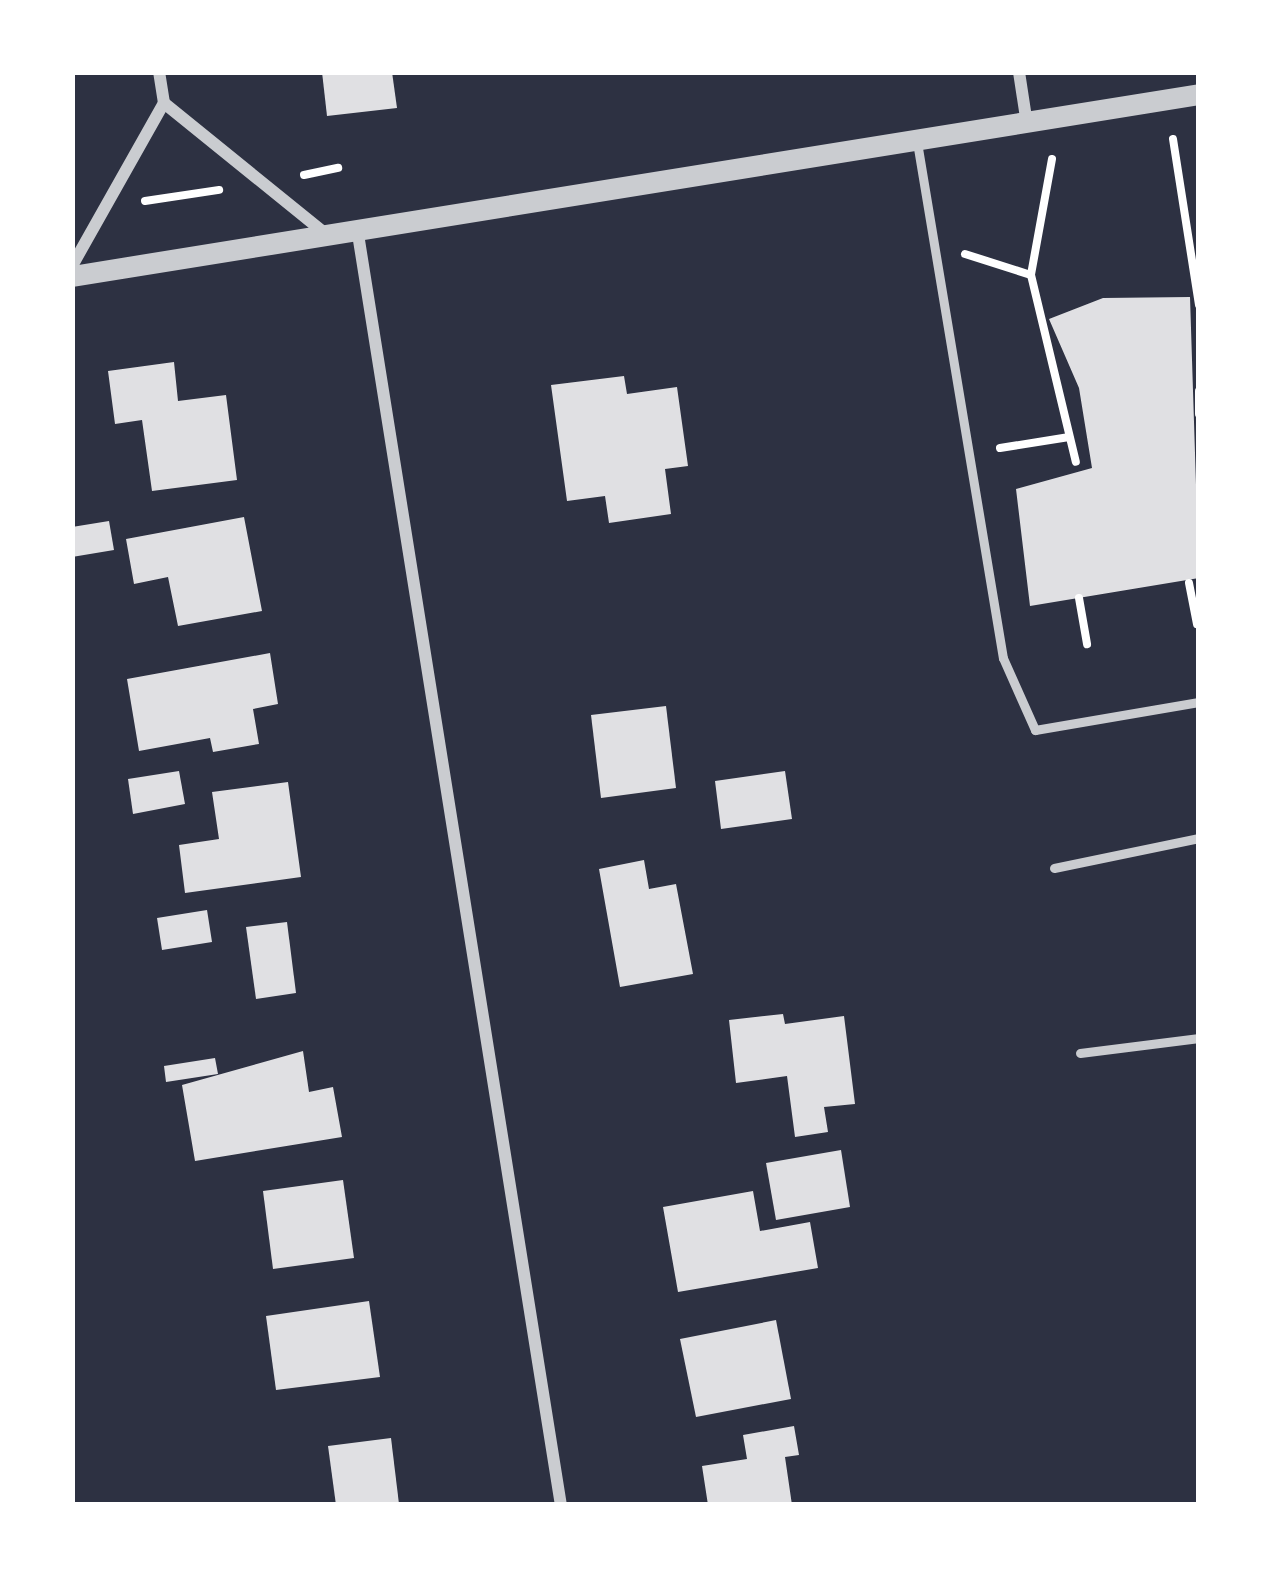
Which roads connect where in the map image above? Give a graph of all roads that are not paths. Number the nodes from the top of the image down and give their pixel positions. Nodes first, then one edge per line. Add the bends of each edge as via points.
1 (159, 72) edge
2 (1019, 72) edge
3 (1199, 94) edge
4 (164, 103) junction
5 (1027, 124) junction
6 (917, 142) junction
7 (358, 234) junction
8 (332, 240) junction
9 (72, 266) edge
10 (72, 276) edge
11 (1199, 702) edge
12 (1199, 838) edge
13 (1054, 868) dead end
14 (1199, 1038) edge
15 (1081, 1053) dead end
16 (561, 1505) edge

1 - 4 street
2 - 5 street
3 - 5 street
4 - 8 street via 271,182
4 - 9 street
5 - 6 street
6 - 7 street
6 - 11 lane via 1003,658 1035,730
7 - 8 street
7 - 16 street
8 - 10 street
12 - 13 lane
14 - 15 lane

